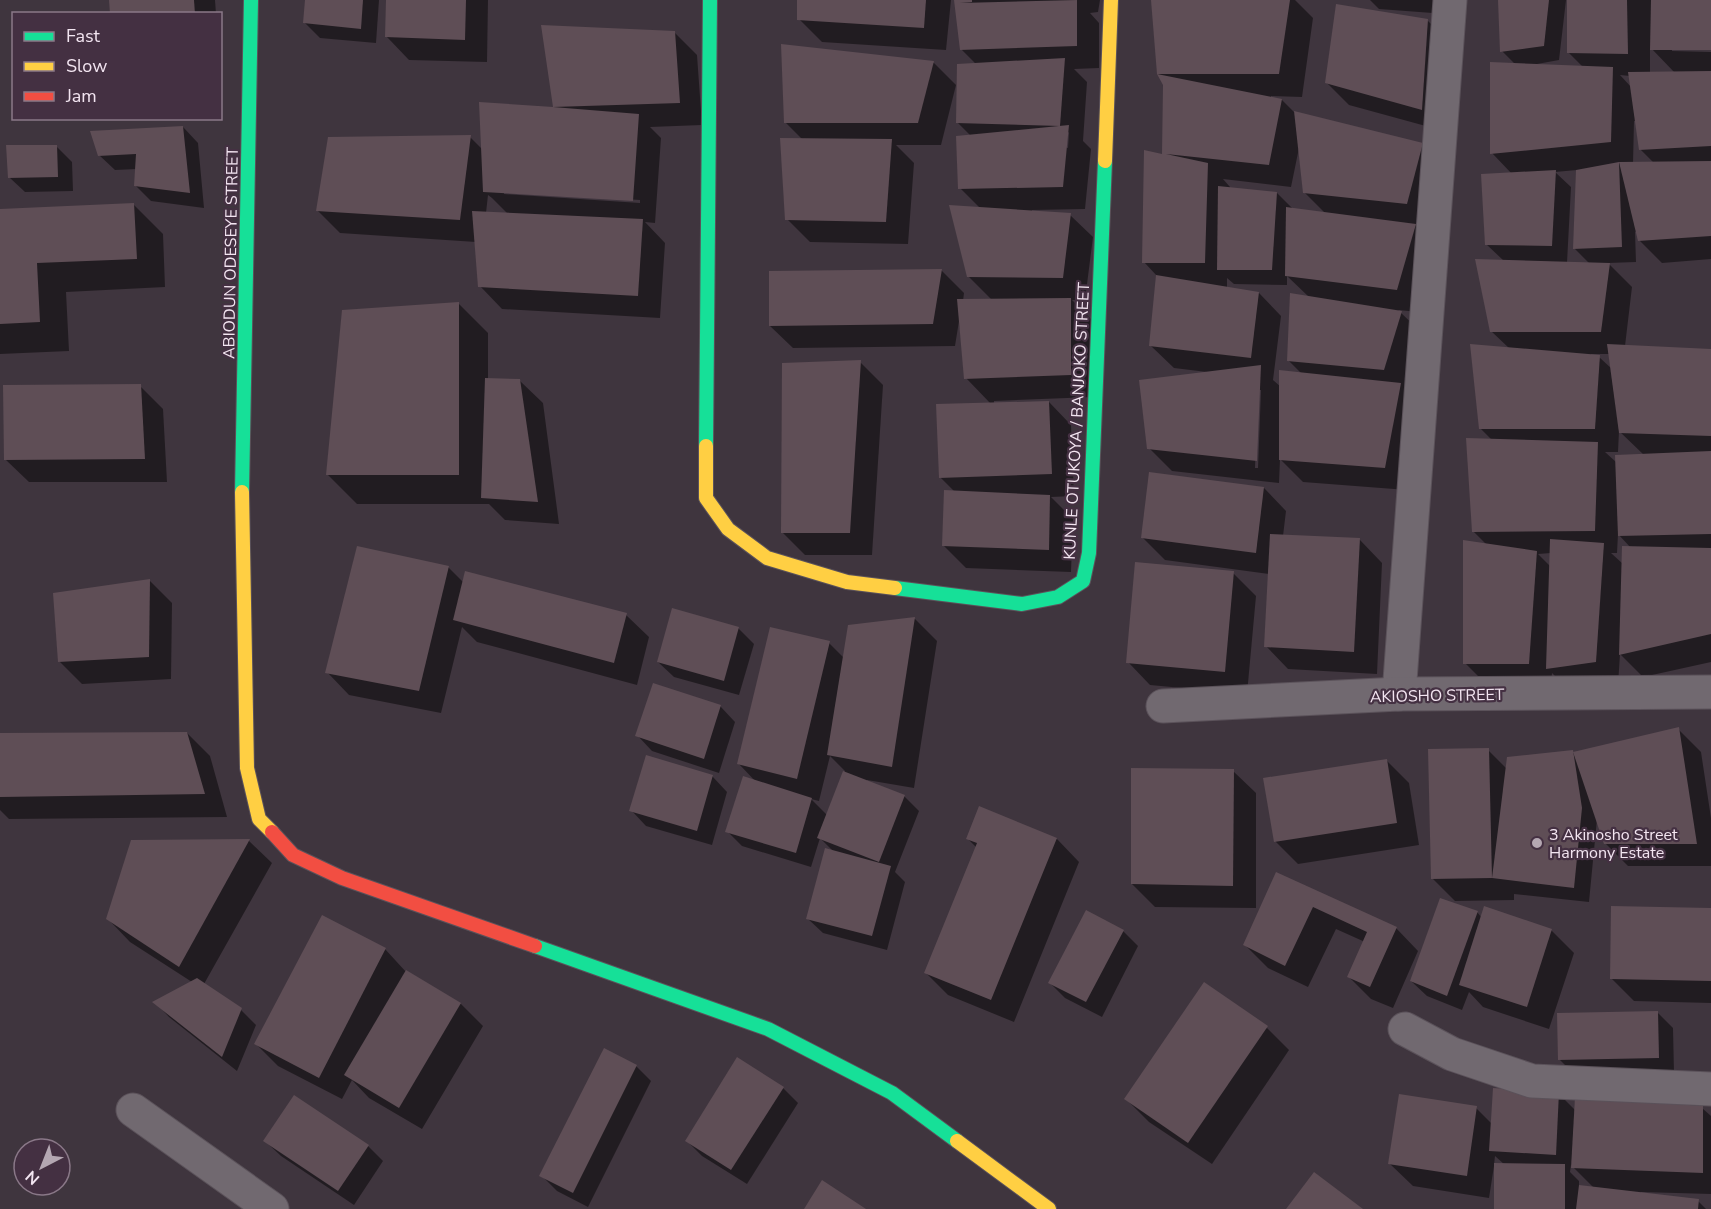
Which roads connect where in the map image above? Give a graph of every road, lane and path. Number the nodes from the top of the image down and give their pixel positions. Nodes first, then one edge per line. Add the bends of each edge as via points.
1 (251, 0) edge
2 (710, 0) edge
3 (1111, 0) edge
4 (1450, 0) edge
5 (1711, 692) edge
6 (1400, 694) junction
7 (1162, 706) dead end
8 (1405, 1029) dead end
9 (1711, 1089) edge
10 (134, 1110) dead end
11 (272, 1209) edge
12 (1049, 1209) edge

1 - 12 street, ABIODUN ODESEYE STREET via 242,471 247,768 259,819 293,855 342,879 768,1029 892,1093
2 - 3 street, KUNLE OTUKOYA / BANJOKO STREET via 706,498 728,529 767,558 847,582 1022,604 1058,597 1083,581 1089,553
4 - 6 street
5 - 6 street, AKIOSHO STREET
6 - 7 street, AKIOSHO STREET
8 - 9 street via 1452,1054 1532,1081
10 - 11 street

